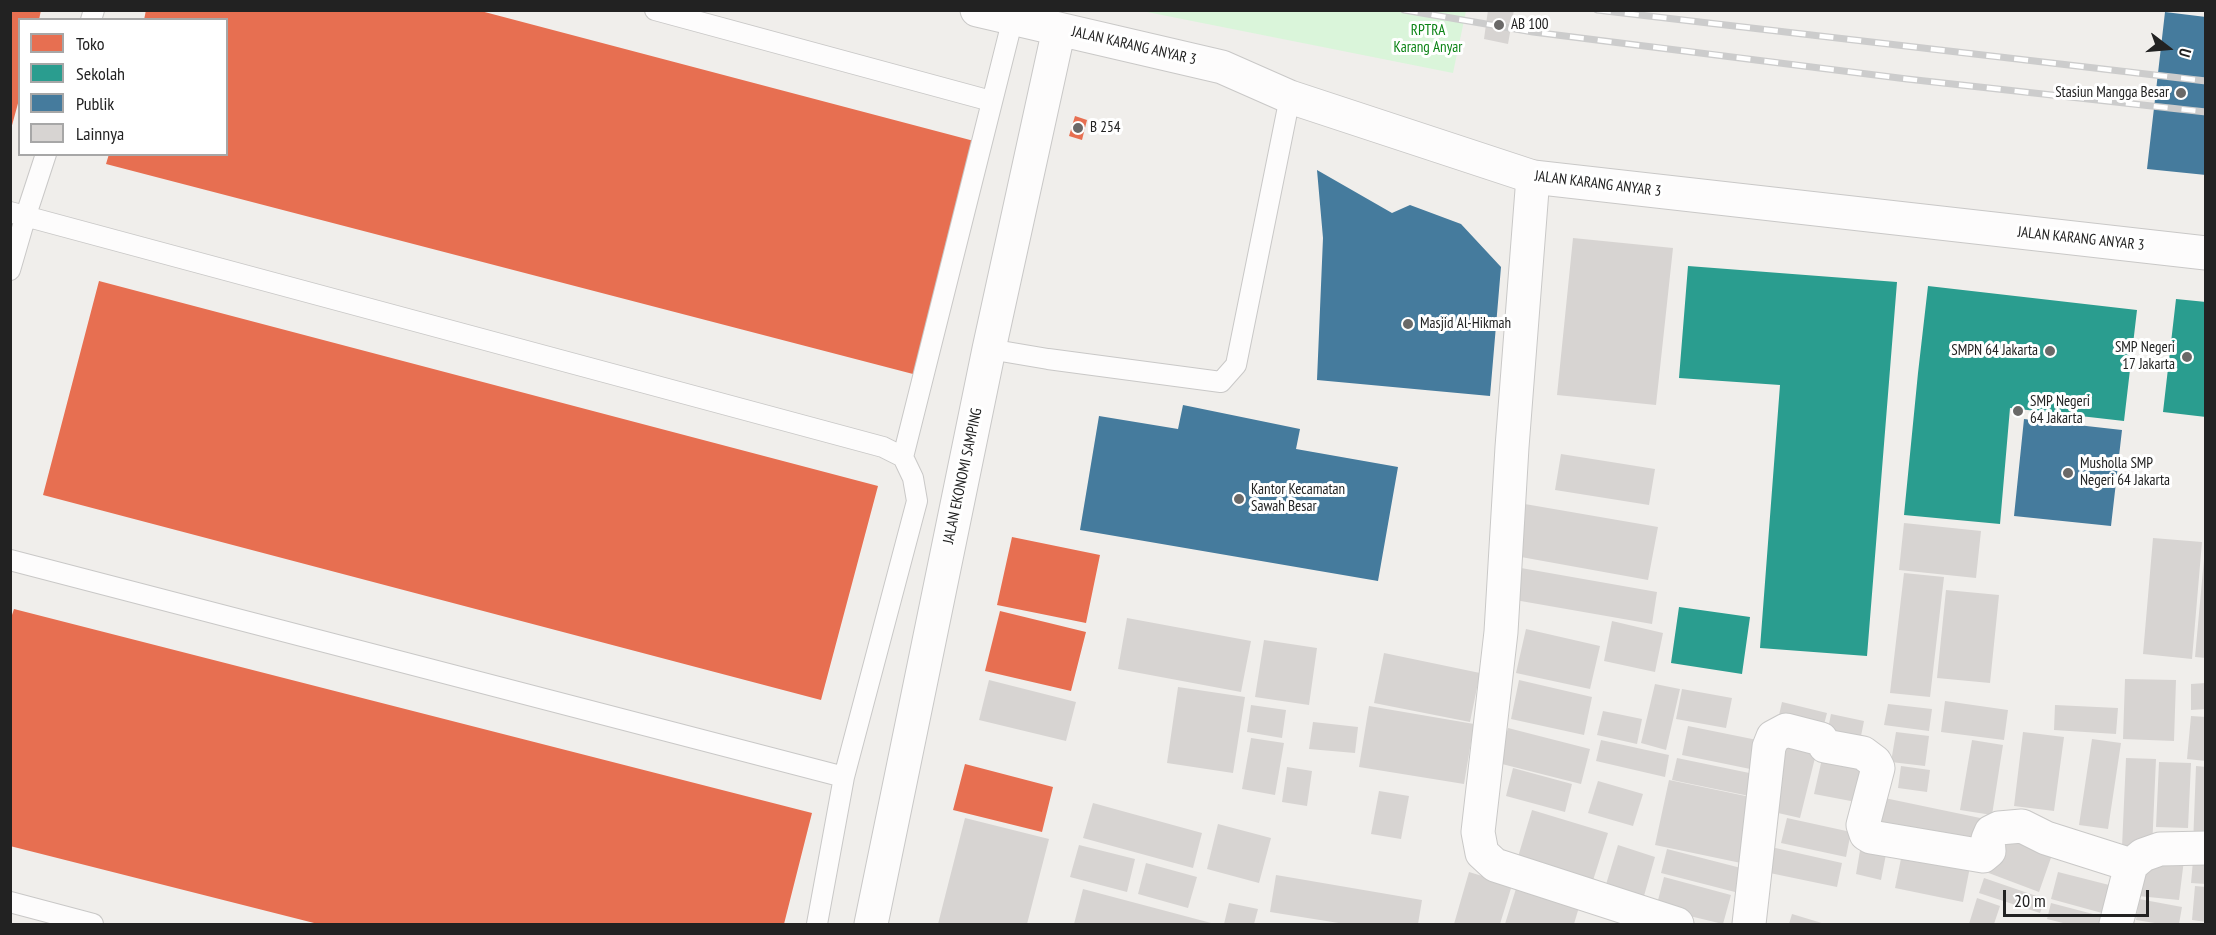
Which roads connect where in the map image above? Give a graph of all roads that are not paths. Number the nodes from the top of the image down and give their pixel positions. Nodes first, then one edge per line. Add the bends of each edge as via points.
1 (655, 10) edge
2 (977, 10) edge
3 (1013, 18) junction
4 (1059, 29) junction
5 (1290, 97) junction
6 (991, 101) junction
7 (45, 156) edge
8 (1533, 177) junction
9 (18, 213) edge
10 (2205, 253) edge
11 (10, 270) edge
12 (989, 349) junction
13 (903, 457) junction
14 (10, 560) edge
15 (844, 777) junction
16 (2205, 848) edge
17 (2131, 865) junction
18 (10, 902) edge
19 (93, 924) edge
20 (817, 924) edge
21 (871, 924) edge
22 (1677, 924) edge
23 (1749, 924) edge
24 (2115, 924) edge

1 - 6 lane
2 - 3 street, JALAN KARANG ANYAR 3
3 - 4 street, JALAN KARANG ANYAR 3
3 - 6 lane
4 - 5 street, JALAN KARANG ANYAR 3 via 1222,67
4 - 12 street, JALAN EKONOMI SAMPING
5 - 8 street, JALAN KARANG ANYAR 3
5 - 12 lane via 1236,364 1221,382
6 - 13 lane
7 - 9 lane
8 - 10 street, JALAN KARANG ANYAR 3
8 - 22 street via 1501,632 1478,832 1482,853 1495,865
9 - 11 lane
9 - 13 lane via 883,447
12 - 21 street, JALAN EKONOMI SAMPING
13 - 15 lane via 914,478 917,501
14 - 15 lane
15 - 20 lane
16 - 17 street via 2160,849
17 - 23 street via 2046,838 2022,826 1991,832 1989,851 1983,856 1871,837 1863,825 1878,768 1875,762 1863,753 1825,746 1821,739 1786,730 1773,737 1769,747
17 - 24 street
18 - 19 lane

